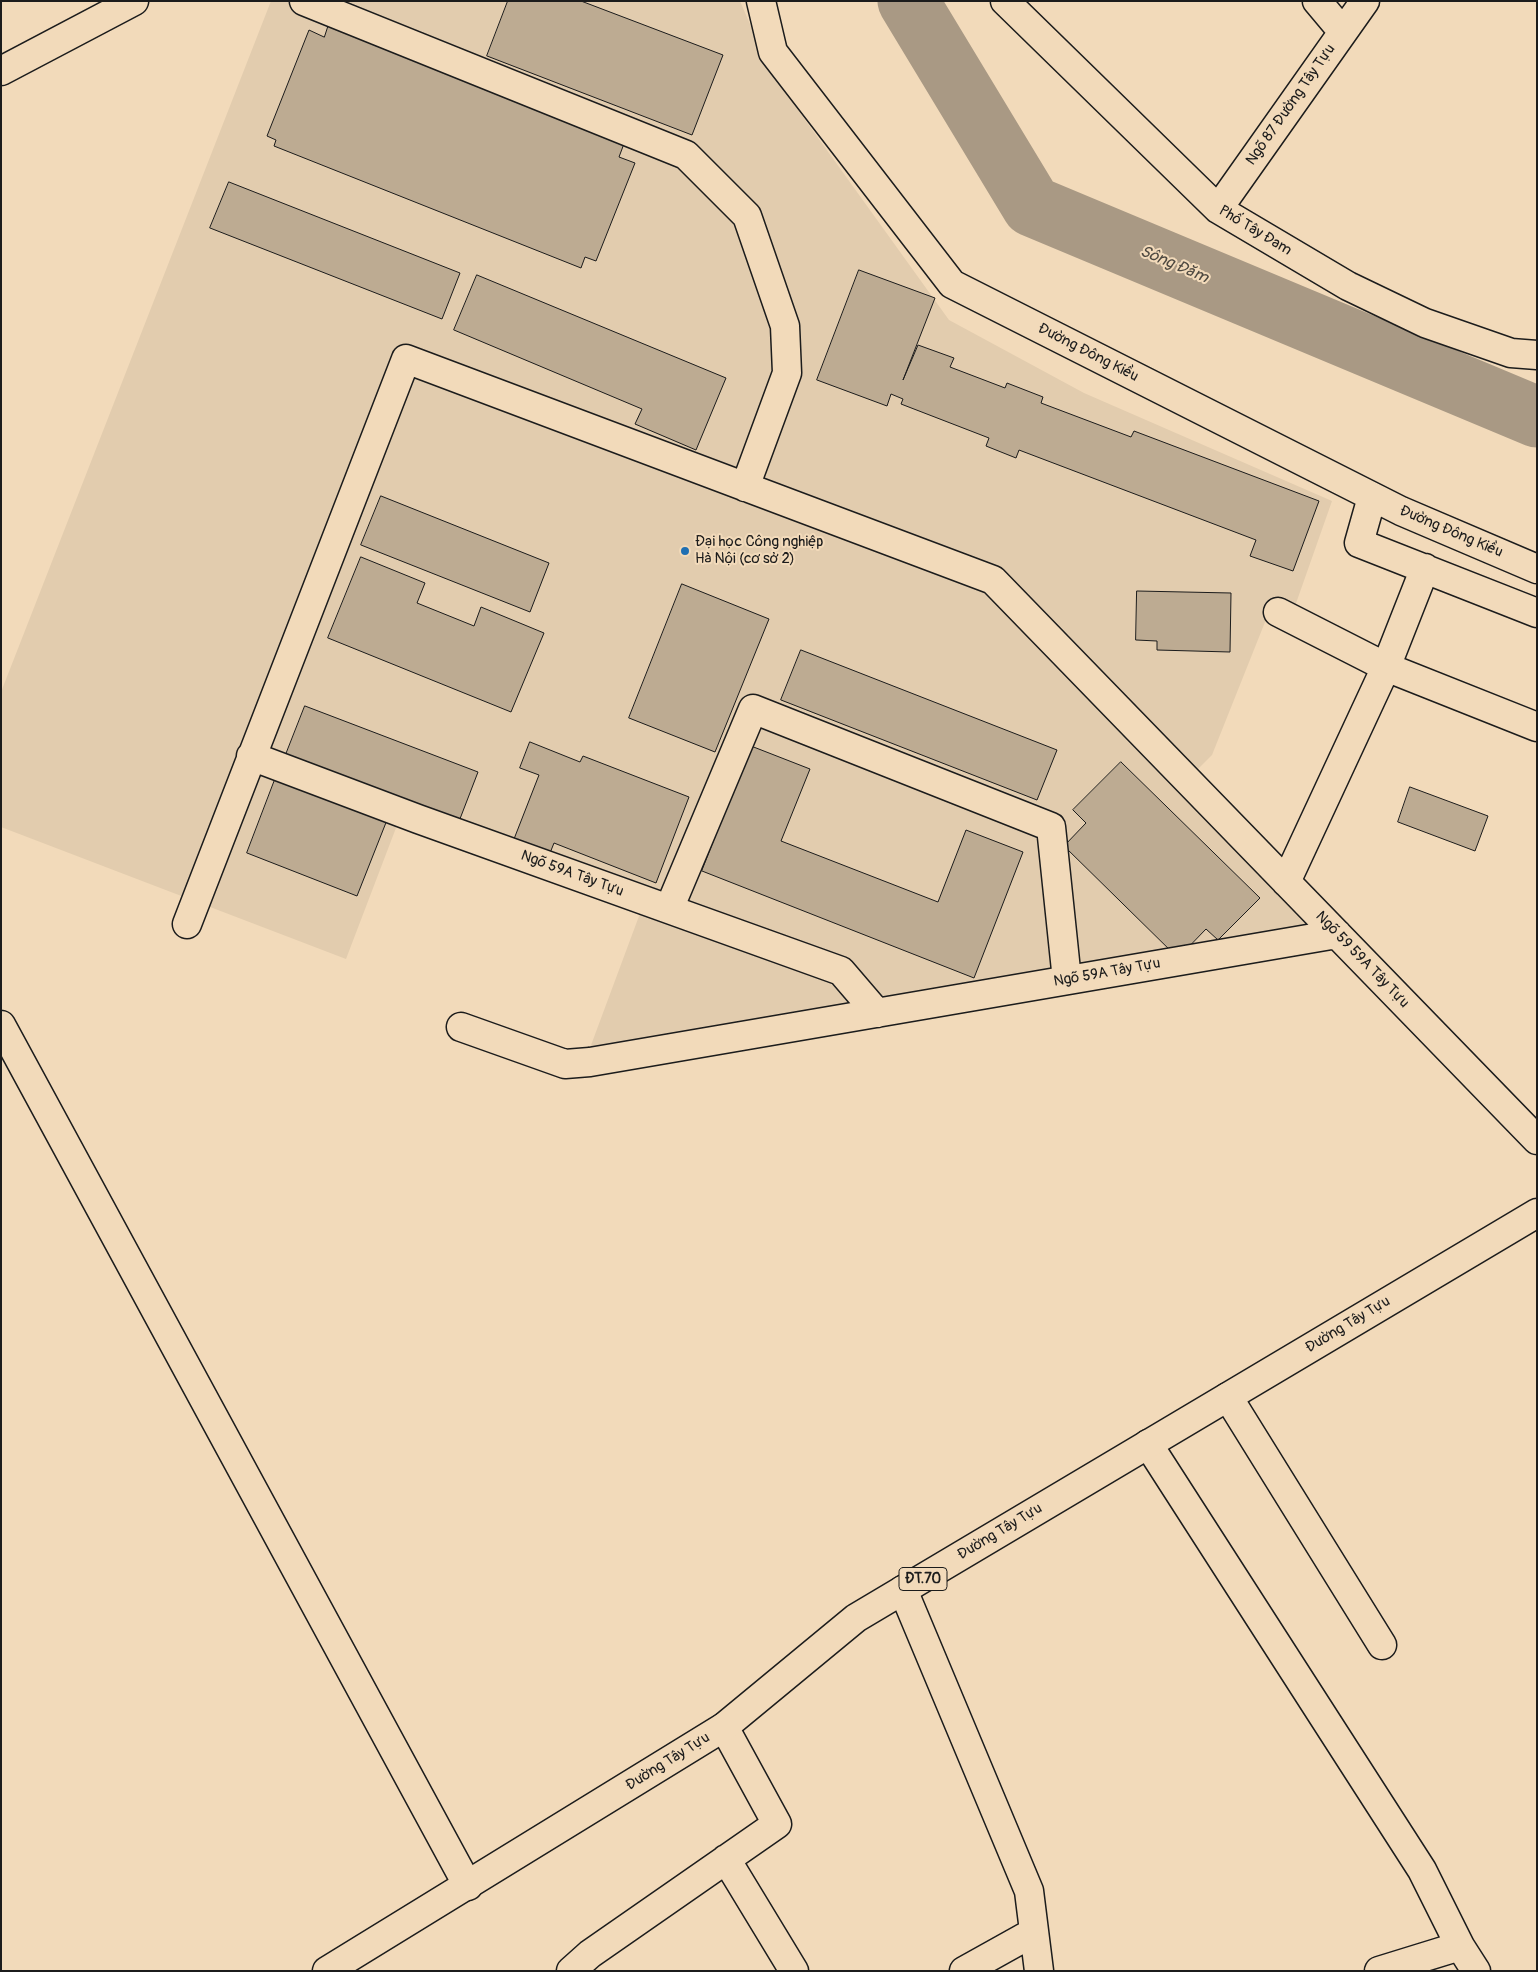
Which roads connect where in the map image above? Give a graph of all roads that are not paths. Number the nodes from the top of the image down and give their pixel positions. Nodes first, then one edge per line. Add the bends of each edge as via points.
1 (134, 1) edge
2 (304, 1) edge
3 (761, 1) edge
4 (1005, 1) edge
5 (1317, 1) edge
6 (1365, 1) edge
7 (1343, 32) junction
8 (1, 71) edge
9 (1218, 209) junction
10 (1537, 355) edge
11 (744, 487) junction
12 (1372, 497) junction
13 (1425, 568) junction
14 (1537, 569) edge
15 (1278, 612) dead end
16 (1537, 613) edge
17 (1386, 666) junction
18 (1537, 727) edge
19 (251, 756) junction
20 (1286, 882) junction
21 (669, 909) junction
22 (187, 924) dead end
23 (1336, 934) junction
24 (1067, 980) junction
25 (877, 1013) junction
26 (1, 1026) edge
27 (461, 1026) dead end
28 (1537, 1140) edge
29 (1537, 1213) edge
30 (1228, 1397) junction
31 (1148, 1444) junction
32 (903, 1590) junction
33 (1382, 1646) dead end
34 (724, 1727) junction
35 (726, 1859) junction
36 (468, 1886) junction
37 (1034, 1932) junction
38 (1460, 1946) junction
39 (588, 1965) edge
40 (1410, 1966) edge
41 (327, 1971) edge
42 (794, 1971) edge
43 (964, 1971) edge
44 (1039, 1971) edge
45 (1379, 1971) edge
46 (1476, 1971) edge

1 - 8 street
2 - 11 street via 686,154 747,216 785,326 787,373
3 - 12 street, Đường Đông Kiều via 773,52 952,284
4 - 9 street, Phố Tây Đam
5 - 7 street
6 - 7 street, Ngõ 87 Đường Tây Tựu
7 - 9 street, Ngõ 87 Đường Tây Tựu
9 - 10 street, Phố Tây Đam via 1348,286 1425,322 1511,353
11 - 19 street, Ngõ 59 59A Tây Tựu via 406,359
11 - 20 street, Ngõ 59 59A Tây Tựu via 993,580
12 - 13 street via 1360,543
12 - 14 street, Đường Đông Kiều
13 - 16 street
13 - 17 street
15 - 17 street
17 - 18 street
17 - 20 street
19 - 21 street, Ngõ 59A Tây Tựu
19 - 22 street
20 - 23 street, Ngõ 59 59A Tây Tựu
21 - 24 street via 753,710 1052,827
21 - 25 street, Ngõ 59A Tây Tựu via 841,971
23 - 24 street, Ngõ 59A Tây Tựu
23 - 28 street, Ngõ 59 59A Tây Tựu
24 - 25 street, Ngõ 59A Tây Tựu
25 - 27 street, Ngõ 59A Tây Tựu via 565,1064
26 - 36 street
29 - 30 street, Đường Tây Tựu / ĐT.70
30 - 31 street, Đường Tây Tựu / ĐT.70
30 - 33 street
31 - 32 street, Đường Tây Tựu / ĐT.70
31 - 38 street via 1422,1870
32 - 34 street, Đường Tây Tựu / ĐT.70 via 856,1618
32 - 37 street via 1029,1891
34 - 35 street via 777,1824
34 - 36 street, Đường Tây Tựu / ĐT.70
35 - 39 street
35 - 42 street
36 - 41 street, Đường Tây Tựu / ĐT.70
37 - 43 street
37 - 44 street
38 - 40 street
38 - 46 street
40 - 45 street

